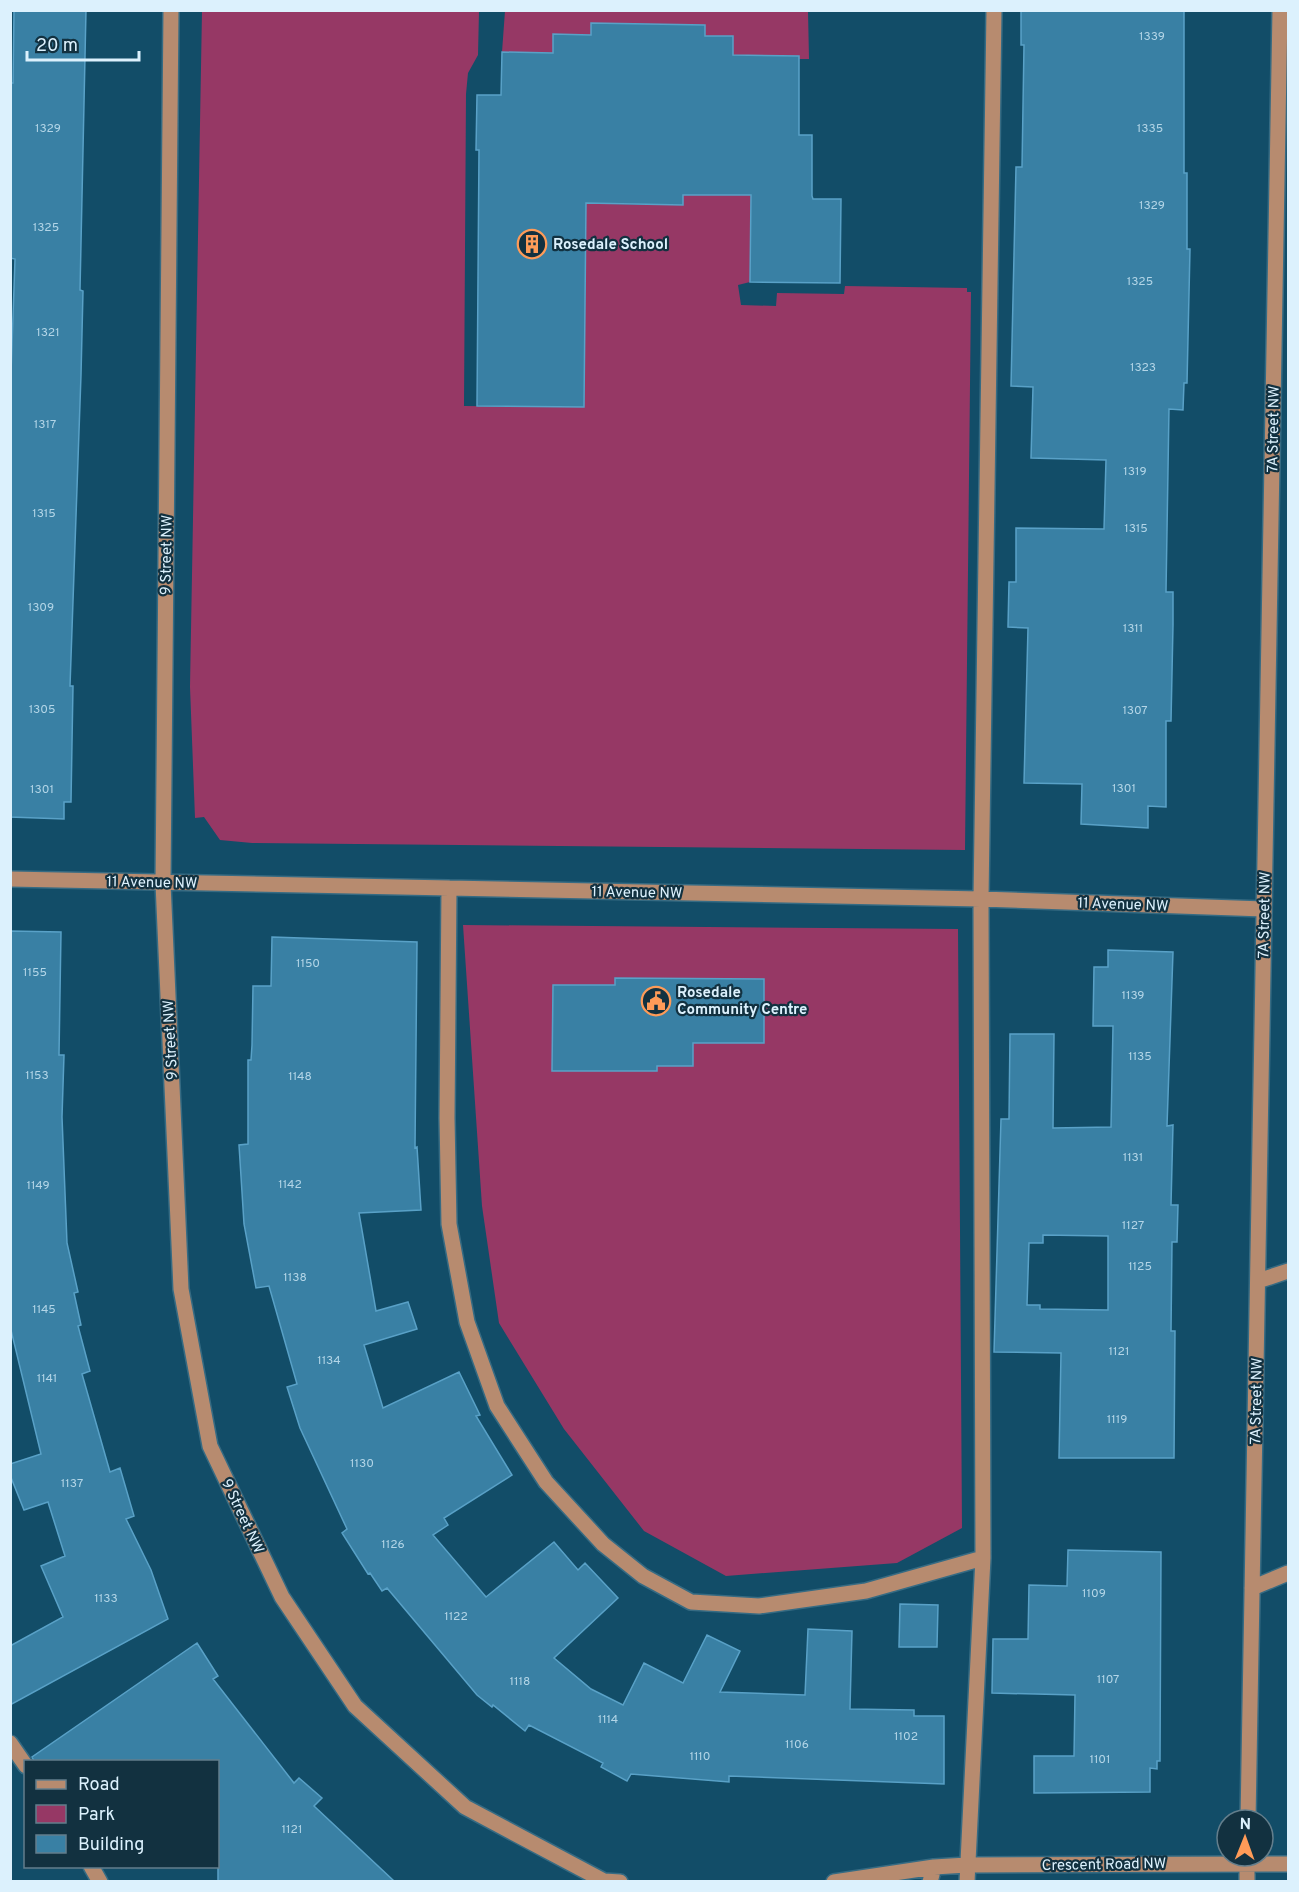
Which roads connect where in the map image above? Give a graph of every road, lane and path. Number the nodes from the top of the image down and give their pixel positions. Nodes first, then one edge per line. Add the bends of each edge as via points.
1 (171, 10) edge
2 (994, 10) edge
3 (1280, 10) edge
4 (10, 879) edge
5 (163, 882) junction
6 (449, 888) junction
7 (981, 899) junction
8 (1264, 909) junction
9 (1288, 1271) edge
10 (1258, 1281) junction
11 (983, 1558) junction
12 (1288, 1573) edge
13 (1252, 1588) junction
14 (10, 1743) edge
15 (24, 1763) edge
16 (1248, 1808) edge
17 (1215, 1860) edge
18 (967, 1865) junction
19 (92, 1868) edge
20 (932, 1874) edge
21 (100, 1881) edge
22 (604, 1881) edge
23 (620, 1881) edge
24 (834, 1881) edge
25 (967, 1881) edge

1 - 5 street, 9 Street NW
2 - 7 street
3 - 8 street, 7A Street NW
4 - 5 street, 11 Avenue NW
5 - 6 street, 11 Avenue NW
5 - 22 street, 9 Street NW via 181,1289 210,1446 282,1597 355,1706 465,1807
6 - 7 street, 11 Avenue NW
6 - 11 street via 449,1224 466,1322 498,1406 546,1482 603,1544 643,1576 691,1602 759,1606 866,1591
7 - 8 street, 11 Avenue NW
7 - 11 street
8 - 10 street, 7A Street NW
9 - 10 street
10 - 13 street, 7A Street NW
11 - 18 street
12 - 13 street
13 - 16 street, 7A Street NW
14 - 15 street
17 - 18 street, Crescent Road NW
18 - 20 street, Crescent Road NW
18 - 25 street
19 - 21 street
20 - 24 street
22 - 23 street, 9 Street NW

